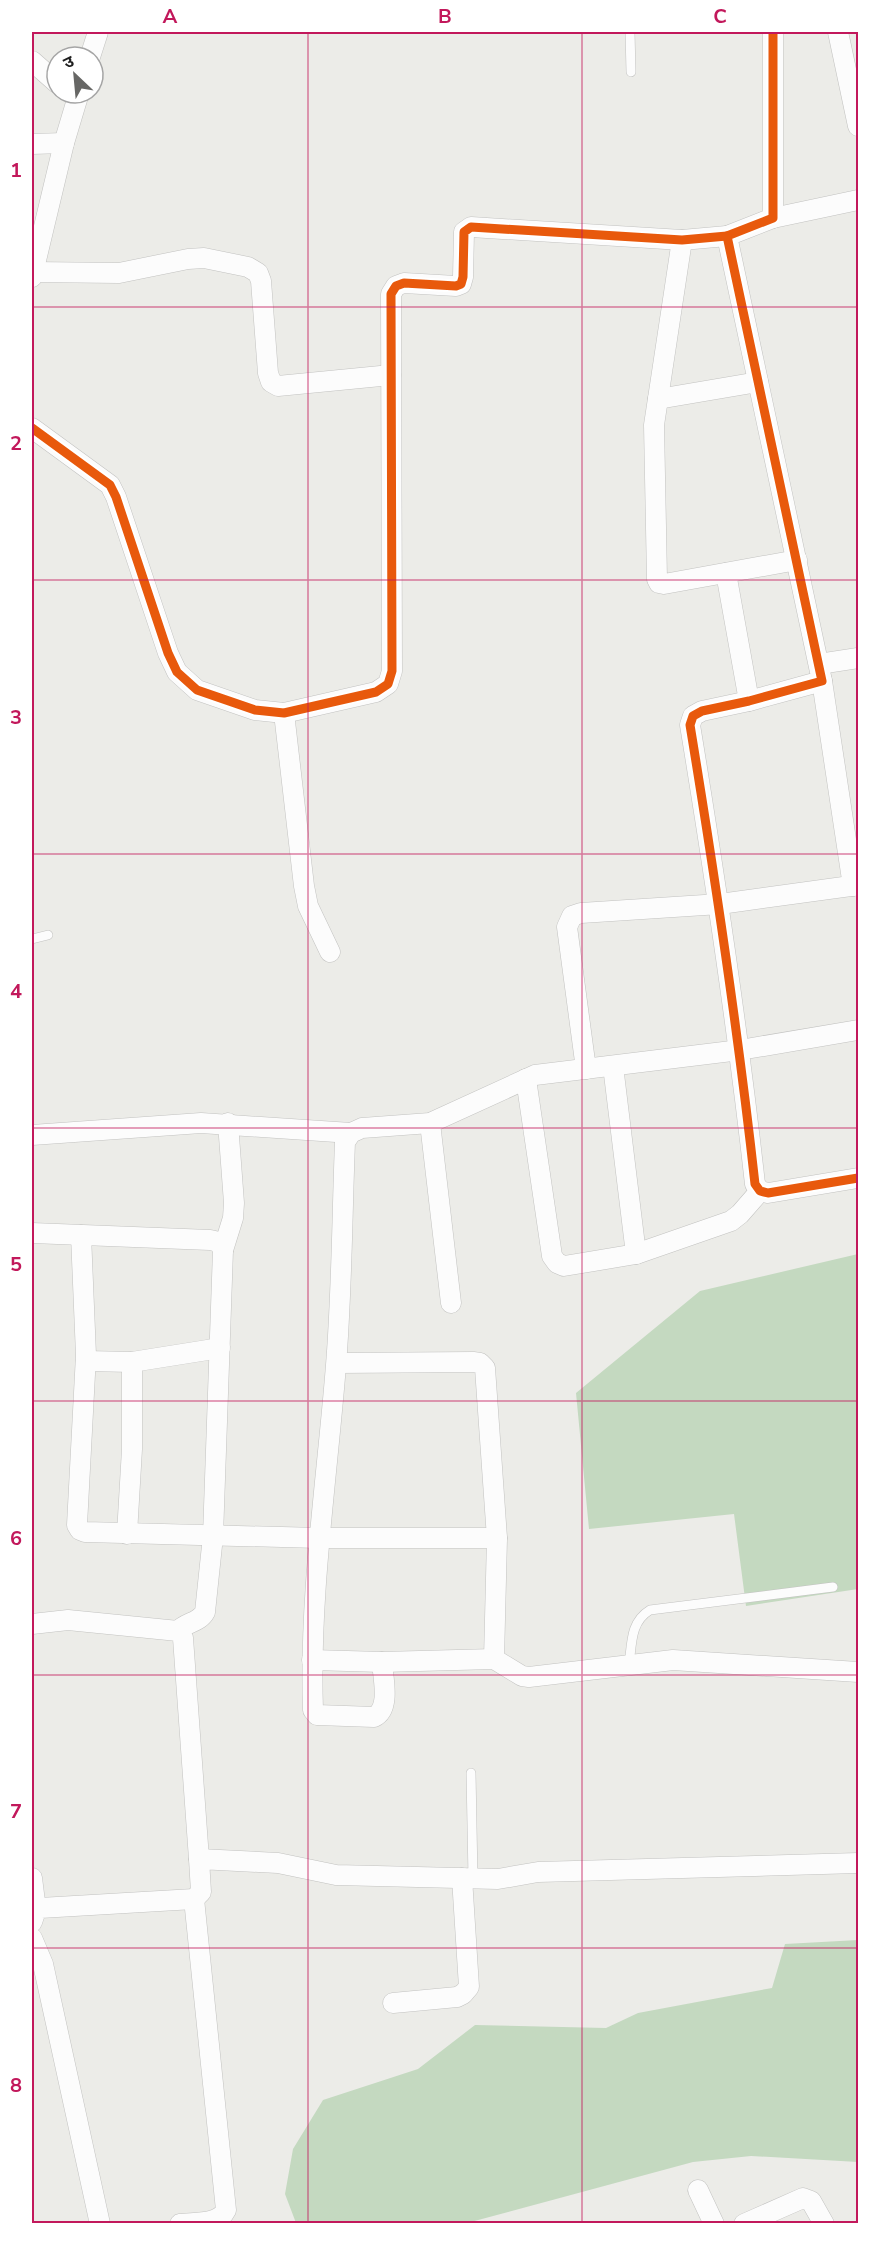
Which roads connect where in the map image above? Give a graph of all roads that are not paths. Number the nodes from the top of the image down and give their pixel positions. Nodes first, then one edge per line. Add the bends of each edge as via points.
1 (630, 32) edge
2 (773, 32) edge
3 (838, 32) edge
4 (32, 61) edge
5 (45, 72) edge
6 (631, 72) dead end
7 (72, 105) edge
8 (858, 126) edge
9 (64, 143) junction
10 (32, 144) edge
11 (858, 200) edge
12 (773, 218) junction
13 (727, 236) junction
14 (682, 240) junction
15 (32, 275) edge
16 (391, 375) junction
17 (758, 382) junction
18 (658, 399) junction
19 (32, 428) edge
20 (797, 560) junction
21 (726, 573) junction
22 (858, 658) edge
23 (821, 672) junction
24 (749, 701) junction
25 (284, 713) junction
26 (856, 885) edge
27 (720, 904) junction
28 (48, 935) dead end
29 (32, 939) edge
30 (330, 952) dead end
31 (858, 1030) edge
32 (740, 1050) junction
33 (613, 1066) junction
34 (586, 1069) junction
35 (526, 1079) junction
36 (228, 1123) junction
37 (430, 1123) junction
38 (351, 1133) junction
39 (32, 1135) edge
40 (858, 1178) edge
41 (760, 1191) junction
42 (32, 1233) edge
43 (81, 1235) junction
44 (224, 1250) junction
45 (636, 1254) junction
46 (451, 1303) dead end
47 (220, 1348) junction
48 (86, 1361) junction
49 (132, 1362) junction
50 (336, 1363) junction
51 (127, 1534) junction
52 (213, 1536) junction
53 (319, 1538) junction
54 (497, 1538) junction
55 (833, 1587) dead end
56 (32, 1624) edge
57 (178, 1631) junction
58 (494, 1659) junction
59 (312, 1660) junction
60 (382, 1662) junction
61 (629, 1665) junction
62 (858, 1672) edge
63 (471, 1773) dead end
64 (199, 1859) junction
65 (858, 1863) edge
66 (32, 1878) edge
67 (468, 1878) junction
68 (194, 1899) junction
69 (34, 1916) edge
70 (32, 1938) edge
71 (393, 2003) dead end
72 (698, 2190) dead end
73 (100, 2223) edge
74 (180, 2223) edge
75 (714, 2223) edge
76 (744, 2223) edge
77 (824, 2223) edge

1 - 6 lane
2 - 12 street
3 - 8 street
4 - 5 street
7 - 9 street
9 - 10 street
9 - 15 street
11 - 12 street
12 - 13 street
13 - 14 street
13 - 17 street
14 - 16 street via 471,227 464,232 461,284 404,283 391,294
14 - 18 street
15 - 16 street via 119,273 204,258 248,267 258,273 261,281 271,382 278,386
16 - 25 street via 392,671 388,684 376,692
17 - 18 street
17 - 20 street
18 - 21 street via 654,425 657,579 664,584
19 - 25 street via 110,485 177,672 197,690 218,699 255,710
20 - 21 street
20 - 23 street
21 - 24 street
22 - 23 street
23 - 24 street
23 - 26 street
24 - 27 street via 702,711 693,716 690,724
25 - 30 street via 304,886 308,906
26 - 27 street
27 - 32 street
27 - 34 street via 572,916 567,927
28 - 29 lane
31 - 32 street
32 - 33 street
32 - 41 street via 755,1184
33 - 34 street
33 - 45 street
34 - 35 street
35 - 37 street
35 - 45 street via 552,1256 564,1266
36 - 38 street
36 - 39 street
36 - 44 street via 234,1203
37 - 38 street via 362,1128
37 - 46 street
38 - 50 street via 345,1142
40 - 41 street via 768,1193
41 - 45 street via 731,1221
42 - 43 street
43 - 44 street via 210,1240 219,1242
43 - 48 street
44 - 47 street
47 - 49 street
47 - 52 street
48 - 49 street
48 - 51 street via 77,1525 85,1532
49 - 51 street
50 - 53 street
50 - 54 street via 473,1362 485,1368
51 - 52 street
52 - 53 street
52 - 57 street via 205,1612 202,1618
53 - 54 street
53 - 59 street
54 - 58 street
55 - 61 lane via 650,1610 635,1625
56 - 57 street via 68,1620
57 - 64 street via 183,1638
58 - 60 street
58 - 61 street via 529,1677
59 - 60 street
59 - 60 street via 313,1710 317,1715 374,1717 384,1708
61 - 62 street via 674,1660
63 - 67 lane
64 - 67 street via 278,1863 336,1875
64 - 68 street via 201,1892
65 - 67 street via 538,1872 498,1879
66 - 69 street
67 - 71 street via 469,1987 457,1997
68 - 69 street via 40,1908
68 - 74 street via 225,2210 218,2219
70 - 73 street via 43,1964
72 - 75 street
76 - 77 street via 803,2198 811,2201

